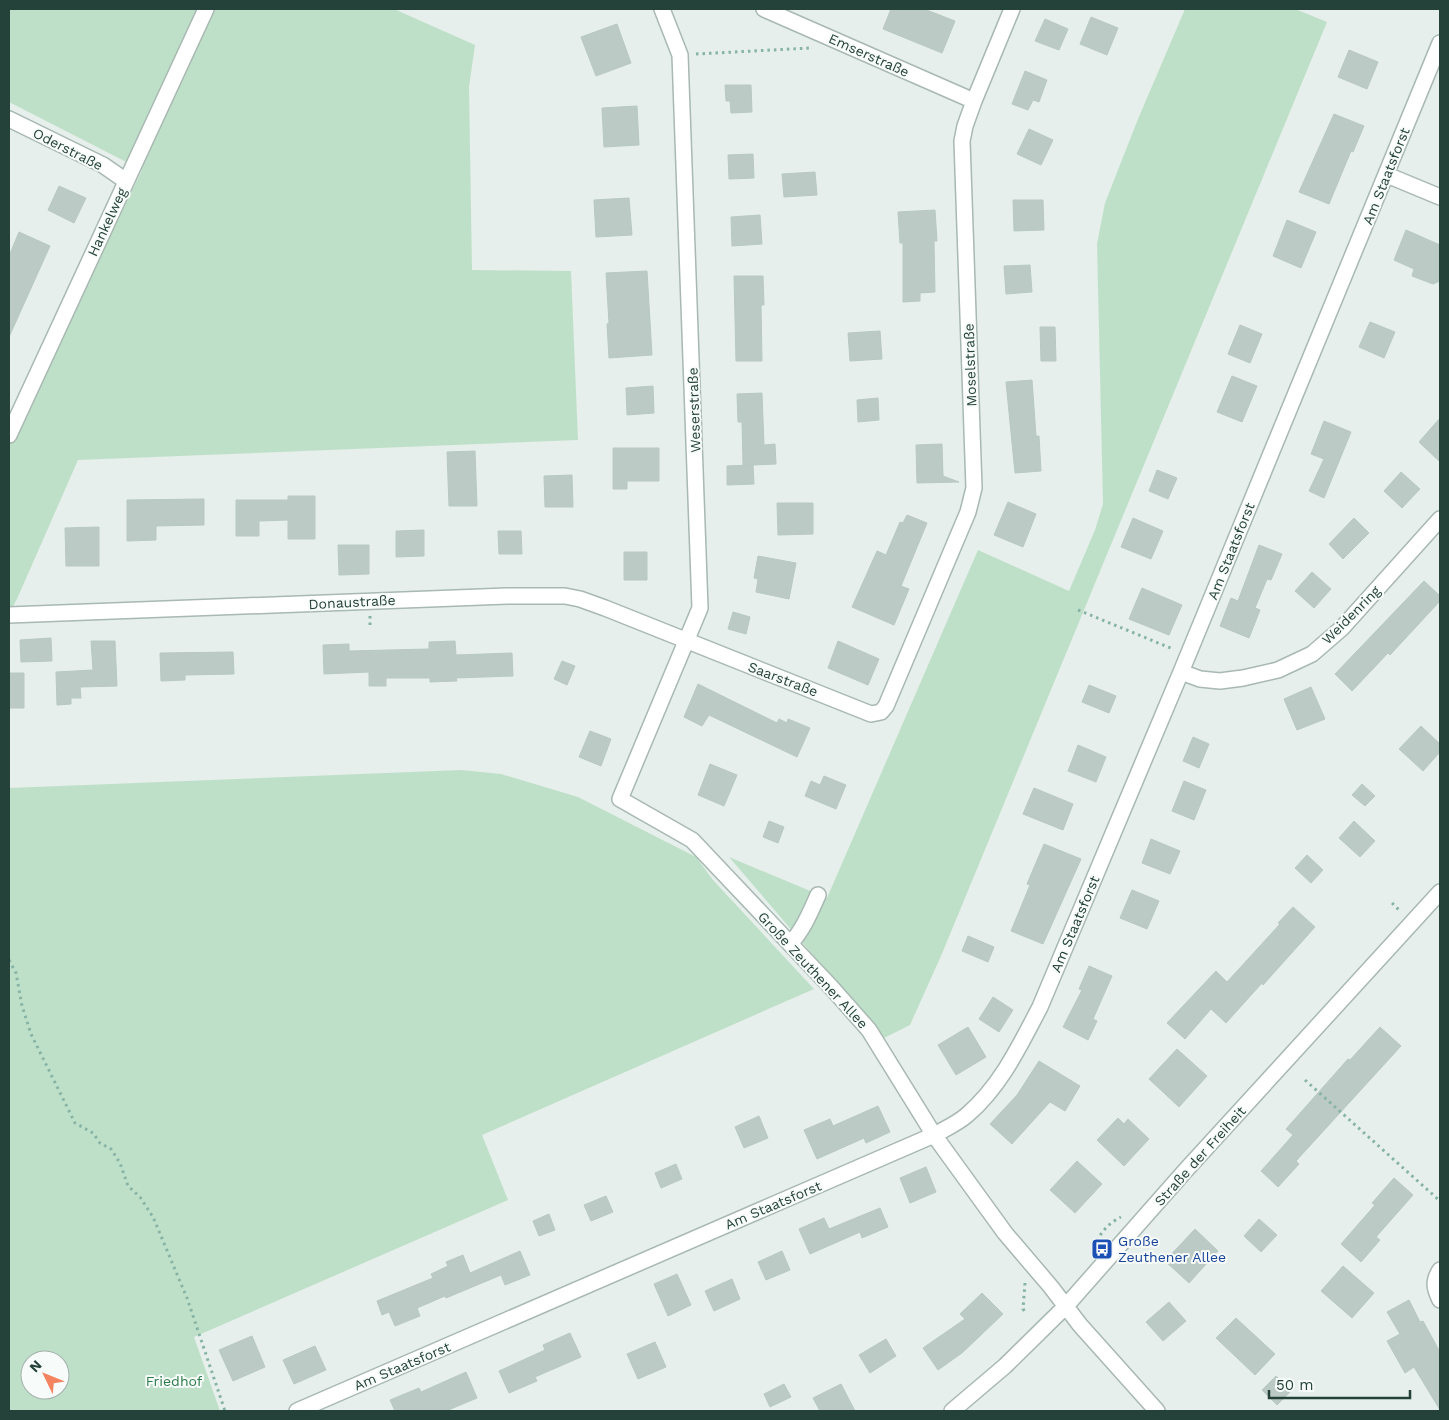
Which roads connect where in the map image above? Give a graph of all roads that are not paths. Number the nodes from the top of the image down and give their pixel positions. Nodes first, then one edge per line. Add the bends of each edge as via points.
1 (206, 9) edge
2 (662, 9) edge
3 (764, 9) edge
4 (1012, 9) edge
5 (1440, 43) edge
6 (974, 101) junction
7 (9, 119) edge
8 (1387, 175) junction
9 (126, 182) junction
10 (1440, 196) edge
11 (9, 435) edge
12 (1440, 519) edge
13 (9, 615) edge
14 (686, 641) junction
15 (1181, 672) junction
16 (881, 712) joint
17 (620, 799) joint
18 (1440, 892) edge
19 (818, 895) dead end
20 (790, 944) junction
21 (934, 1135) junction
22 (1440, 1270) edge
23 (1440, 1300) edge
24 (1066, 1306) junction
25 (297, 1411) edge
26 (952, 1411) edge
27 (1157, 1411) edge

1 - 9 street, Hankelweg
2 - 14 street, Weserstraße via 680,55 700,608
3 - 6 street, Emserstraße
4 - 6 street, Moselstraße
5 - 8 street, Am Staatsforst
6 - 16 street, Moselstraße via 965,126 962,158 974,488 968,512
7 - 9 street, Oderstraße via 102,165
8 - 10 street
8 - 15 street, Am Staatsforst
9 - 11 street, Hankelweg
12 - 15 street, Weidenring via 1342,628 1312,654 1278,670 1244,678 1200,679
13 - 14 street, Donaustraße via 565,596 606,608
14 - 16 street, Saarstraße via 871,714
14 - 17 street, Weserstraße
15 - 21 street, Am Staatsforst via 1040,1007 1012,1060 992,1089 967,1116
17 - 20 street, Große Zeuthener Allee via 692,840
18 - 24 street, Straße der Freiheit
19 - 20 street via 809,917
20 - 21 street, Große Zeuthener Allee via 869,1030
21 - 24 street, Große Zeuthener Allee via 1005,1233
21 - 25 street, Am Staatsforst
22 - 23 street via 1435,1278
24 - 26 street, Straße der Freiheit via 1005,1366
24 - 27 street, Große Zeuthener Allee

